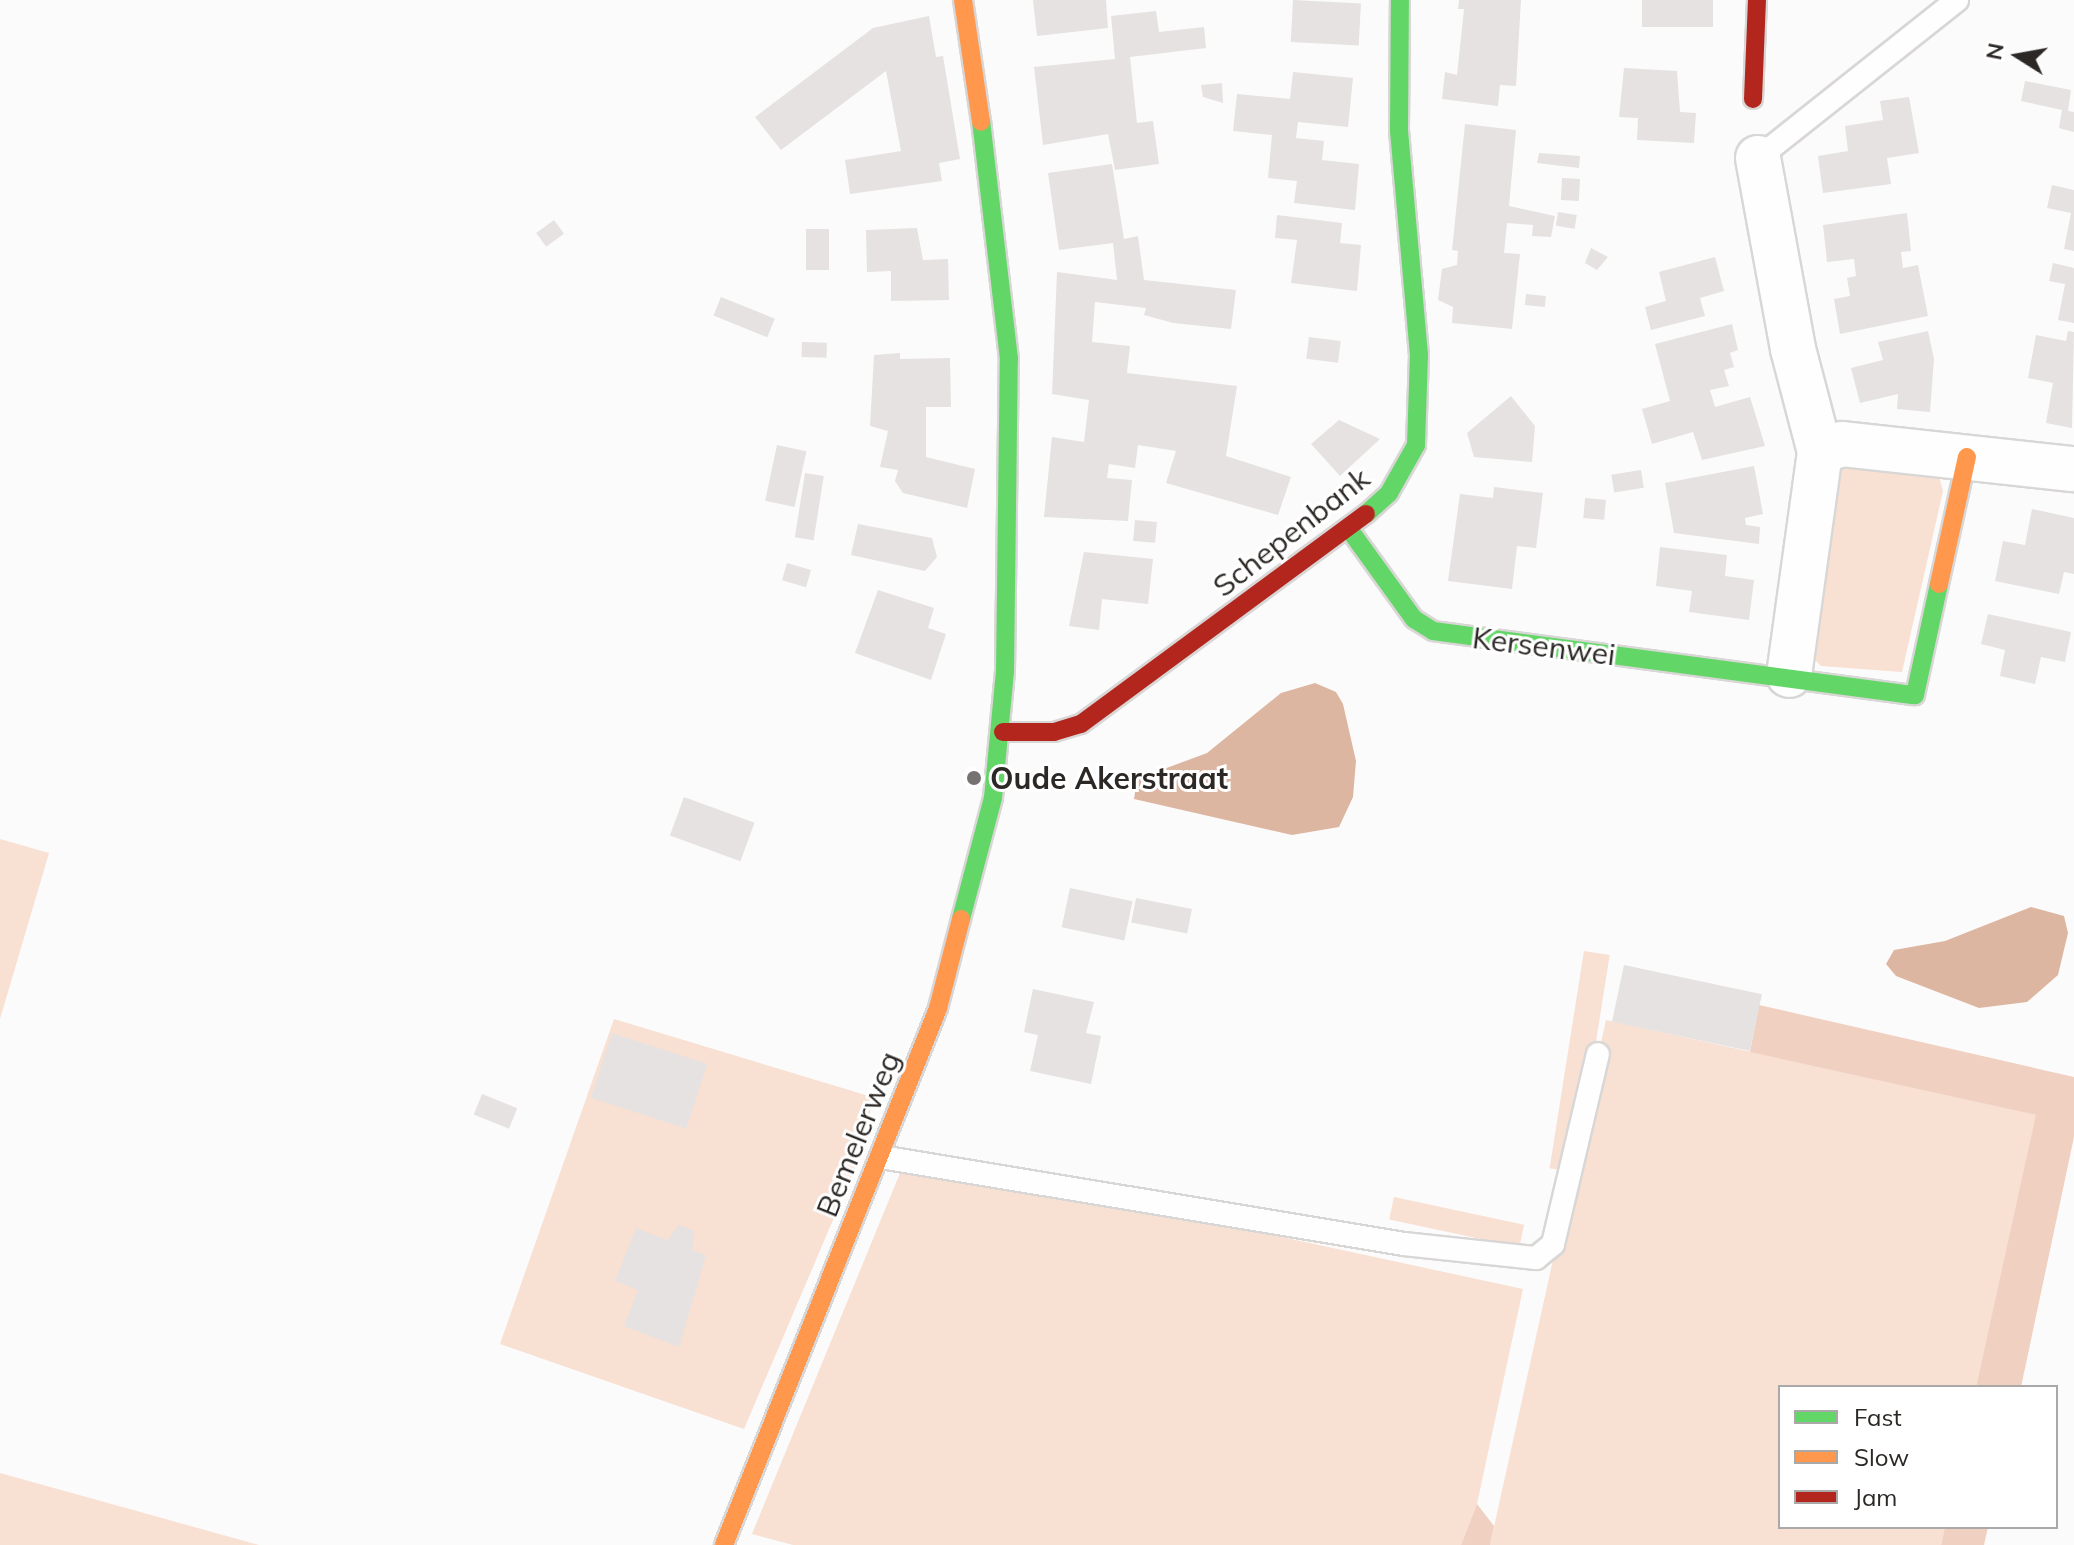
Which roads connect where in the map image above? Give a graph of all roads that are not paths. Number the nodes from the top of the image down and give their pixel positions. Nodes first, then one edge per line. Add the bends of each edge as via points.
1 (963, 0) edge
2 (1400, 0) edge
3 (1757, 0) edge
4 (1957, 0) edge
5 (1753, 99) dead end
6 (1758, 158) joint
7 (1820, 452) junction
8 (1967, 457) junction
9 (2074, 469) edge
10 (1349, 529) junction
11 (1789, 675) junction
12 (1003, 732) junction
13 (1598, 1054) dead end
14 (881, 1157) junction
15 (724, 1545) edge

1 - 12 street via 1000,250 1009,359
2 - 10 street, Schepenbank via 1399,130 1419,355 1416,445 1389,493
3 - 5 street
4 - 6 lane
6 - 7 street via 1793,349
7 - 8 street via 1842,444
7 - 11 street
8 - 9 street
8 - 11 street, Kersenwei via 1915,695
10 - 11 street, Kersenwei via 1414,619 1433,631
10 - 12 street, Schepenbank via 1081,724 1054,732
12 - 14 street, Bemelerweg via 983,850 954,959
13 - 14 lane via 1553,1244 1536,1258 1404,1244
14 - 15 street, Bemelerweg

